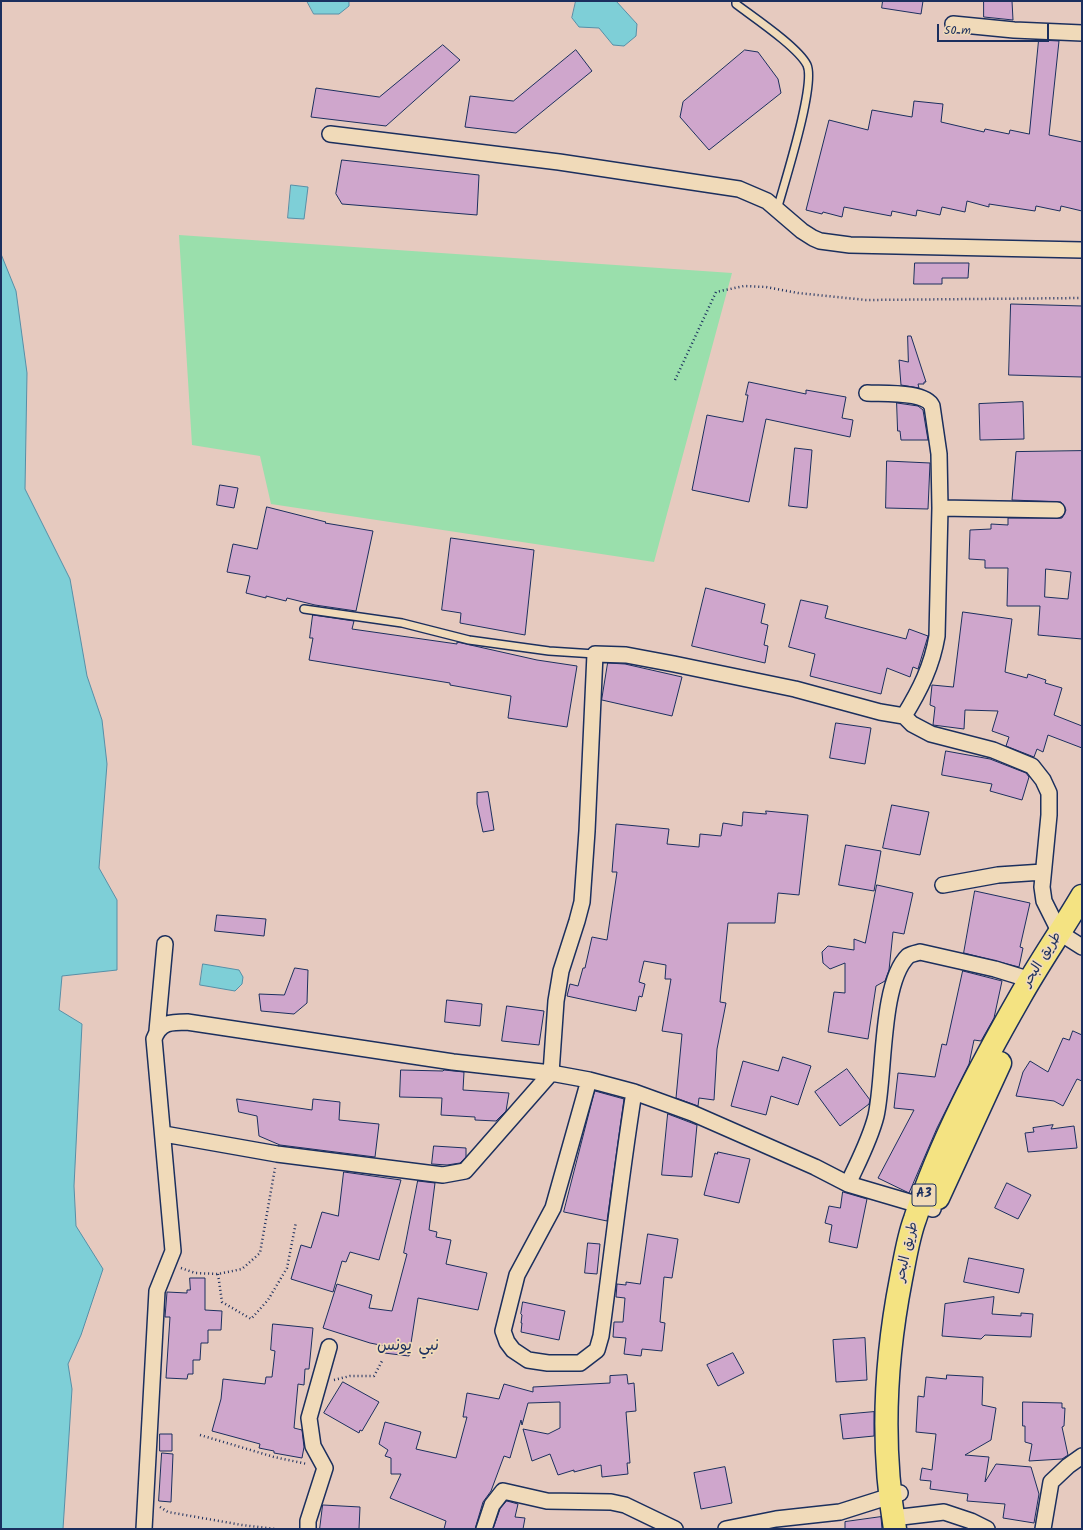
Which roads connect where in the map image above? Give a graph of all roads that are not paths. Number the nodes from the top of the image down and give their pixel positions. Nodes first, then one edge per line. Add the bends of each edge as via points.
1 (736, 1) edge
2 (953, 24) dead end
3 (1082, 33) edge
4 (330, 134) dead end
5 (777, 210) junction
6 (1082, 250) edge
7 (867, 393) dead end
8 (940, 508) junction
9 (1057, 510) dead end
10 (304, 609) dead end
11 (595, 654) junction
12 (904, 716) junction
13 (1043, 872) junction
14 (943, 885) dead end
15 (1082, 896) edge
16 (1074, 936) edge
17 (165, 944) dead end
18 (1031, 980) junction
19 (157, 1031) junction
20 (551, 1073) junction
21 (589, 1080) junction
22 (634, 1092) junction
23 (164, 1134) junction
24 (848, 1184) junction
25 (927, 1207) junction
26 (329, 1347) dead end
27 (1082, 1456) edge
28 (895, 1494) junction
29 (899, 1523) edge
30 (144, 1529) edge
31 (308, 1529) edge
32 (484, 1529) edge
33 (675, 1529) edge
34 (726, 1529) edge
35 (987, 1529) edge
36 (1043, 1529) edge

1 - 5 lane via 736,4 786,42 807,64 810,76 801,122
2 - 3 street via 1022,31
4 - 5 street via 559,162 724,186 752,194 767,201
5 - 6 street via 802,231 820,241 831,243
7 - 8 street via 918,396 930,403 939,454
8 - 9 street
8 - 12 street via 937,636 923,685
10 - 11 lane via 402,623 469,640 549,651
11 - 12 street via 626,655 674,664 795,689
11 - 20 street via 582,902 561,971 556,1001
12 - 13 street via 926,732 992,750 1024,762 1040,774 1050,802
13 - 14 street via 998,875
13 - 16 street via 1044,901
15 - 16 highway, طريق البحر / A3
16 - 18 highway, طريق البحر / A3
16 - 25 highway, طريق البحر / A3 via 1029,1005
17 - 19 street
18 - 24 street via 920,952 909,955 898,972 891,993 875,1121
18 - 25 highway, طريق البحر / A3 via 970,1089 949,1135
19 - 20 street via 167,1023 186,1022 453,1062
19 - 23 street via 154,1038
20 - 21 street
20 - 23 street via 466,1171 443,1175 278,1154
21 - 22 street
21 - 22 street via 553,1208 517,1275 506,1317 503,1331 507,1342 513,1350 528,1360 580,1364 597,1350
22 - 24 street via 748,1137
23 - 30 street via 174,1251 157,1291
24 - 25 street
25 - 28 highway, طريق البحر / A3 via 908,1247 888,1356 886,1417
26 - 31 street via 309,1418 313,1446 325,1468 308,1521
27 - 36 street via 1051,1482
28 - 29 highway, طريق البحر / A3
28 - 34 street via 840,1512 776,1519
29 - 35 street via 944,1512
32 - 33 street via 492,1505 503,1491 547,1501 611,1502 625,1505

